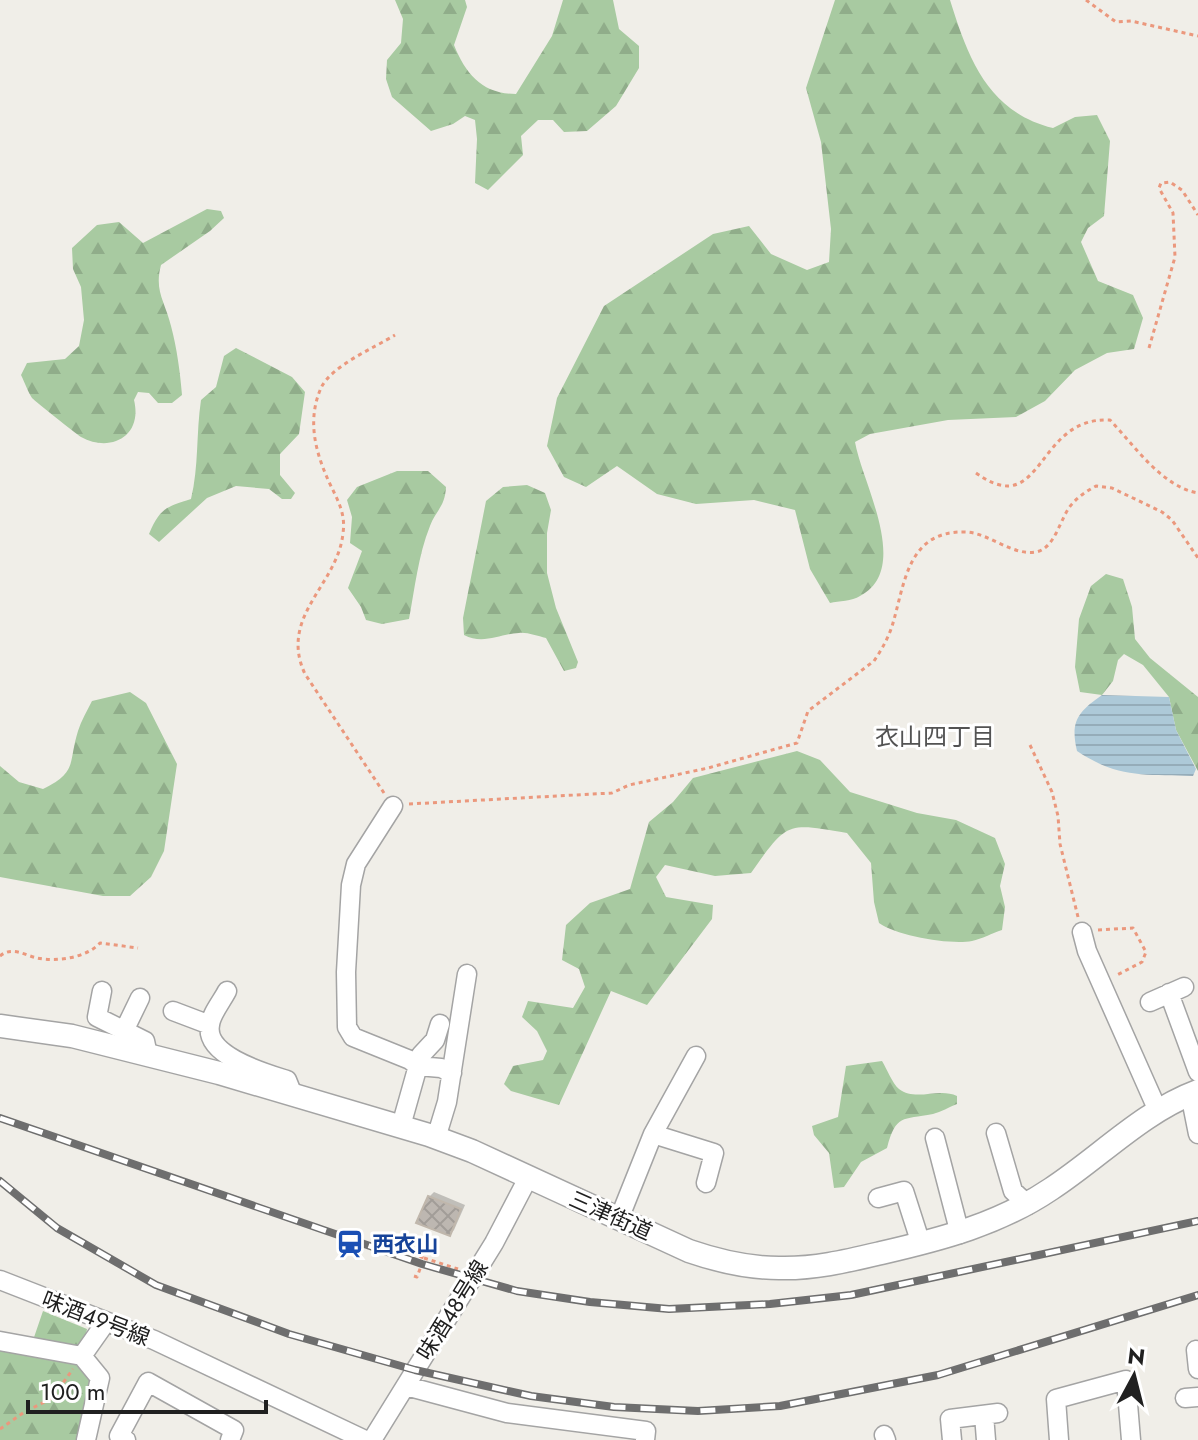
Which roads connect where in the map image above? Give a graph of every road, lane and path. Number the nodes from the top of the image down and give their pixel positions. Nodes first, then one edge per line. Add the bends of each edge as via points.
1 (1086, 0) edge
2 (1198, 36) edge
3 (1198, 215) edge
4 (395, 335) dead end
5 (1149, 348) dead end
6 (976, 473) dead end
7 (1198, 493) edge
8 (1198, 558) edge
9 (1030, 745) dead end
10 (393, 806) junction
11 (1082, 932) junction
12 (138, 948) dead end
13 (0, 956) edge
14 (467, 974) dead end
15 (1101, 983) junction
16 (102, 991) dead end
17 (227, 991) dead end
18 (140, 998) dead end
19 (1150, 1002) dead end
20 (173, 1011) dead end
21 (440, 1024) dead end
22 (210, 1025) junction
23 (0, 1026) edge
24 (124, 1031) junction
25 (148, 1055) junction
26 (696, 1056) dead end
27 (418, 1066) junction
28 (1198, 1072) edge
29 (452, 1073) junction
30 (1194, 1093) edge
31 (293, 1095) junction
32 (1158, 1111) junction
33 (401, 1126) junction
34 (996, 1133) dead end
35 (653, 1134) junction
36 (1198, 1134) edge
37 (436, 1138) junction
38 (935, 1138) dead end
39 (528, 1178) junction
40 (706, 1183) dead end
41 (878, 1198) dead end
42 (1028, 1205) junction
43 (619, 1219) junction
44 (960, 1234) junction
45 (921, 1244) junction
46 (475, 1274) junction
47 (414, 1276) dead end
48 (0, 1280) edge
49 (106, 1322) junction
50 (0, 1341) edge
51 (82, 1356) junction
52 (406, 1386) junction
53 (0, 1429) edge
54 (86, 1440) edge
55 (126, 1440) edge
56 (230, 1440) edge
57 (365, 1440) edge
58 (372, 1440) edge
59 (645, 1440) edge
60 (952, 1440) edge
61 (986, 1440) edge
62 (1059, 1440) edge
63 (1131, 1440) edge

1 - 2 path via 1116,22
3 - 5 path via 1182,190 1161,183 1173,213 1175,257
4 - 10 path via 339,368 323,383 315,402 315,445 341,503 343,536 302,619 298,642 305,674
6 - 7 path via 991,484 1012,488 1025,483 1060,438 1095,419 1110,420 1162,475
8 - 10 path via 1162,512 1112,488 1096,486 1070,505 1049,543 1038,552 959,532 923,547 911,562 880,652 808,711 797,743 612,793
9 - 11 path via 1052,792
10 - 27 street via 356,864 351,885 347,1027 353,1037
11 - 15 street
11 - 15 path via 1133,928 1146,952 1142,962
12 - 13 path via 100,943 87,954 64,958 42,959 16,951
14 - 29 street
15 - 32 street
16 - 24 street via 97,1017
17 - 22 street
18 - 24 street
19 - 28 street via 1176,990
20 - 22 street
21 - 27 street
22 - 31 street via 212,1040 222,1052 287,1080
23 - 25 street, 三津街道 via 72,1036
24 - 25 street via 145,1041
25 - 31 street, 三津街道
26 - 35 street
27 - 29 street
27 - 33 street
29 - 37 street
30 - 32 street, 三津街道
30 - 36 street
31 - 33 street, 三津街道
32 - 42 street, 三津街道
33 - 37 street, 三津街道
34 - 42 street via 1013,1191
35 - 40 street via 714,1153
35 - 43 street
37 - 39 street, 三津街道
38 - 44 street
39 - 43 street, 三津街道
39 - 46 street, 味酒48号線
41 - 45 street via 904,1191
42 - 44 street, 三津街道
43 - 45 street, 三津街道 via 717,1260 775,1268 829,1265
44 - 45 street, 三津街道
46 - 47 path via 421,1257
46 - 52 street, 味酒48号線
48 - 49 street, 味酒49号線
49 - 51 street
49 - 57 street, 味酒49号線
50 - 51 street
51 - 53 path via 52,1398
51 - 54 street via 100,1378
52 - 58 street, 味酒48号線
52 - 59 street via 507,1413 646,1431
55 - 56 street via 119,1436 148,1382 234,1430
60 - 61 street via 950,1419 991,1414
62 - 63 street via 1056,1399 1126,1380

